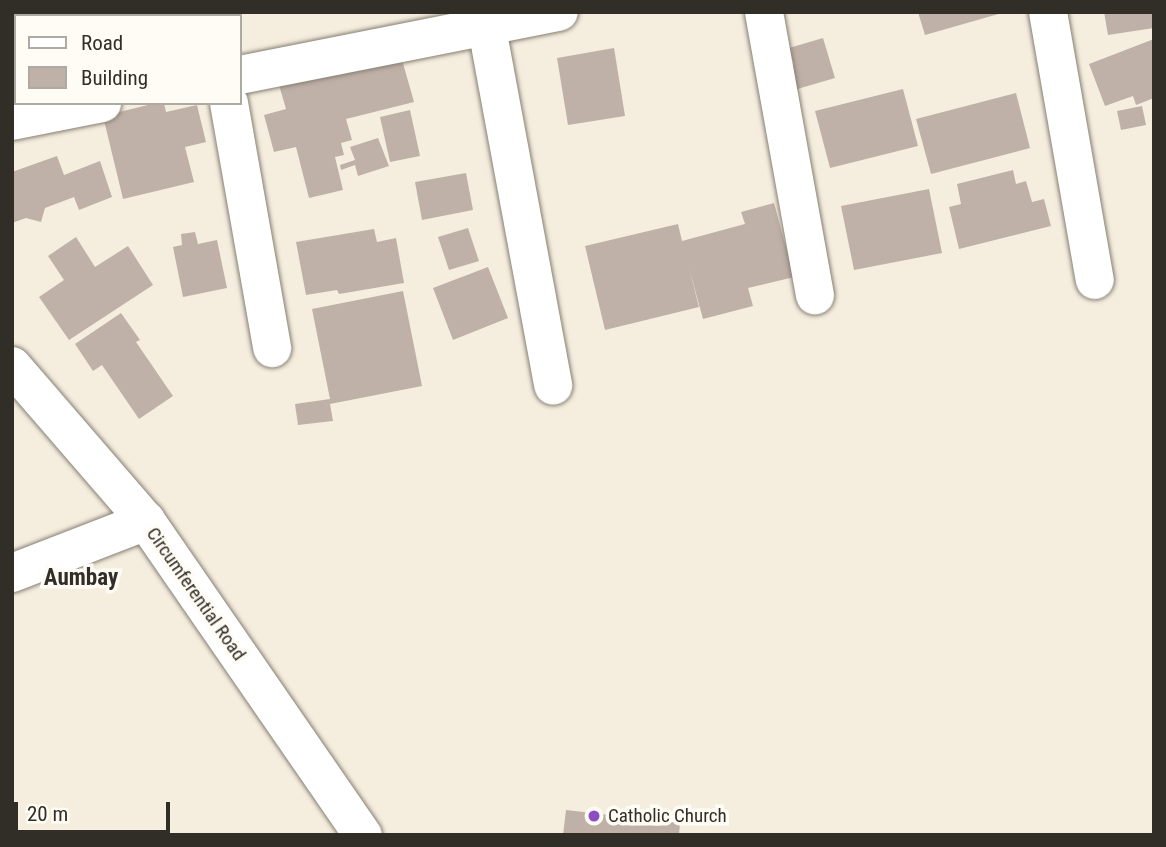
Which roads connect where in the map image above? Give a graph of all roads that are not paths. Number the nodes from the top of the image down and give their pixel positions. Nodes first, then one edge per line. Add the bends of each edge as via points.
1 (559, 12) edge
2 (764, 12) edge
3 (1048, 12) edge
4 (485, 18) edge
5 (242, 75) edge
6 (92, 105) edge
7 (229, 105) edge
8 (12, 121) edge
9 (1095, 281) dead end
10 (815, 295) dead end
11 (272, 348) dead end
12 (12, 366) edge
13 (553, 386) dead end
14 (146, 521) junction
15 (12, 573) edge
16 (363, 835) edge

1 - 4 street
2 - 10 street
3 - 9 street
4 - 5 street
4 - 13 street
6 - 8 street
7 - 11 street
12 - 14 street, Circumferential Road
14 - 15 street
14 - 16 street, Circumferential Road

